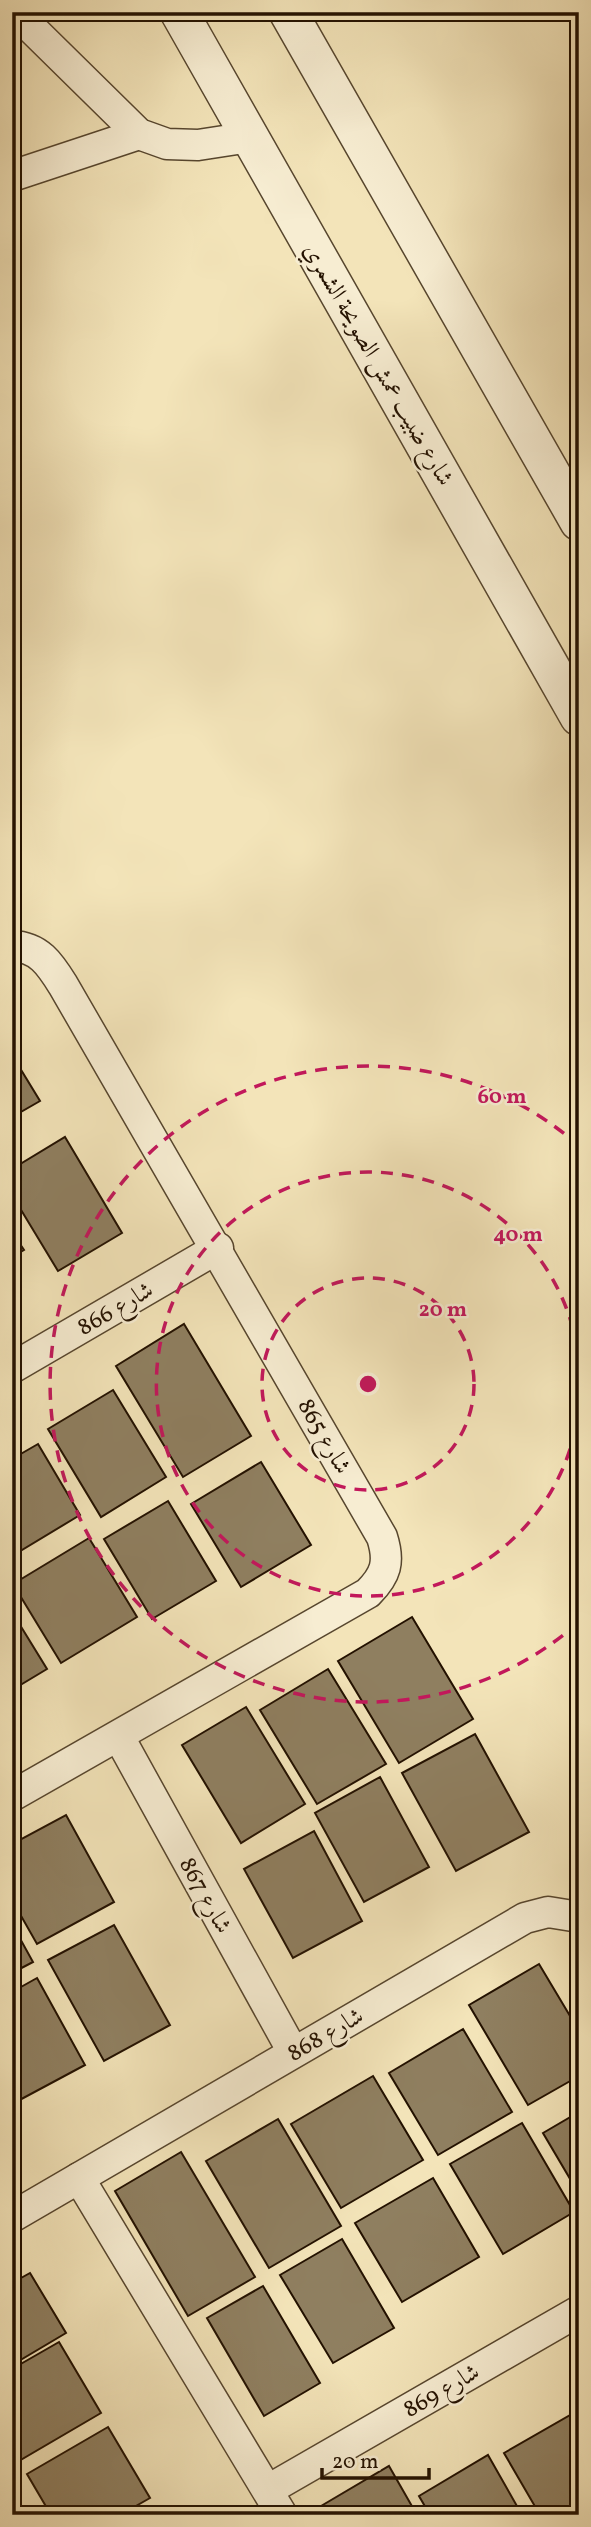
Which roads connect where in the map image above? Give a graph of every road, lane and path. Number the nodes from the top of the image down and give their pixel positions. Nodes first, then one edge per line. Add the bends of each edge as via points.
1 (15, 12) edge
2 (179, 12) edge
3 (288, 12) edge
4 (139, 134) junction
5 (250, 137) junction
6 (12, 176) edge
7 (579, 522) edge
8 (579, 717) edge
9 (12, 946) edge
10 (218, 1248) junction
11 (12, 1368) edge
12 (119, 1737) junction
13 (12, 1796) edge
14 (579, 1917) edge
15 (293, 2052) junction
16 (79, 2178) junction
17 (12, 2217) edge
18 (579, 2311) edge
19 (275, 2503) edge

1 - 4 street
2 - 5 street, شارع ضبيب عمش الصويحة الشمري
3 - 7 street
4 - 5 street via 167,144 198,145
4 - 6 street
5 - 8 street, شارع ضبيب عمش الصويحة الشمري
9 - 10 street, شارع 865 via 25,947 45,958
10 - 11 street, شارع 866
10 - 12 street, شارع 865 via 382,1537 387,1567 368,1594
12 - 13 street, شارع 865
12 - 15 street, شارع 867
14 - 15 street, شارع 868 via 548,1912 525,1918
15 - 16 street, شارع 868
16 - 17 street, شارع 868
16 - 19 street
18 - 19 street, شارع 869

